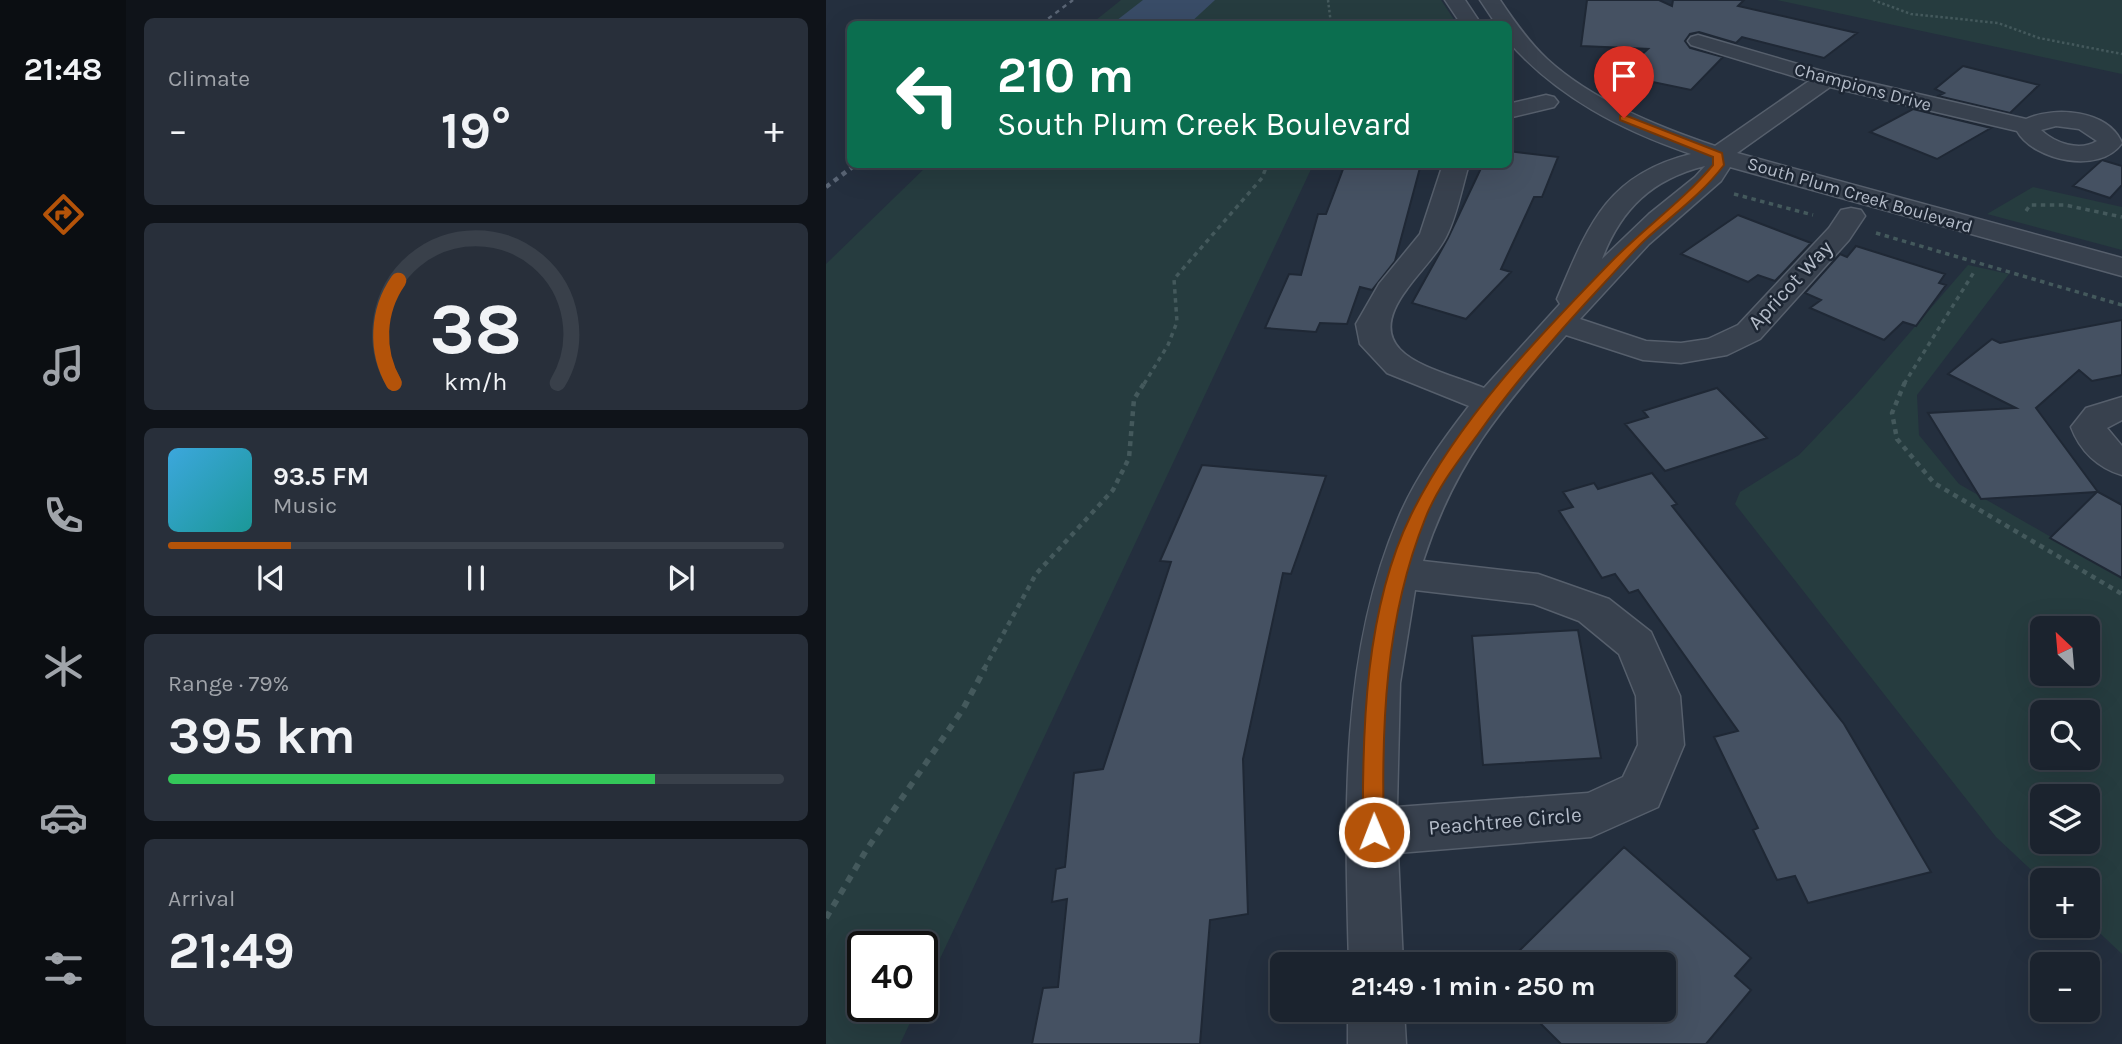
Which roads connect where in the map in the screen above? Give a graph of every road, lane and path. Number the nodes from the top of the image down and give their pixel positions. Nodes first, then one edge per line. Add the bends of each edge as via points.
1 (1328, 0) edge
2 (1455, 0) edge
3 (1490, 0) edge
4 (1873, 0) edge
5 (1331, 21) edge
6 (1469, 21) edge
7 (1504, 21) edge
8 (1512, 32) edge
9 (1698, 41) dead end
10 (2122, 54) edge
11 (1826, 79) junction
12 (1520, 83) dead end
13 (1512, 111) edge
14 (2029, 127) dead end
15 (1611, 138) dead end
16 (1678, 165) junction
17 (1266, 168) edge
18 (1455, 168) edge
19 (1711, 172) junction
20 (2024, 215) dead end
21 (2122, 217) edge
22 (1849, 220) junction
23 (2122, 267) edge
24 (1974, 272) dead end
25 (2122, 293) edge
26 (2122, 305) edge
27 (1559, 323) junction
28 (1491, 403) junction
29 (2122, 408) edge
30 (2122, 463) edge
31 (1398, 573) junction
32 (2122, 594) edge
33 (1374, 832) junction
34 (826, 918) edge
35 (1376, 952) edge
36 (1376, 1022) edge
37 (1377, 1044) edge

1 - 5 path
2 - 6 street
3 - 7 street, South Plum Creek Boulevard
4 - 10 path via 1911,14 1998,23 2039,38
8 - 19 street, South Plum Creek Boulevard via 1538,64
9 - 11 street, Champions Drive
11 - 14 street, Champions Drive
11 - 19 street
12 - 13 street via 1554,106
15 - 16 street, South Plum Creek Boulevard
16 - 19 street, South Plum Creek Boulevard
16 - 27 street via 1647,182 1612,212
17 - 34 path via 1262,178 1174,279 1177,322 1134,399 1129,458 1113,490 1036,574 963,709 867,849
18 - 28 street via 1433,236 1390,290 1372,324 1376,344 1399,366
19 - 22 street, South Plum Creek Boulevard
19 - 22 path
19 - 23 street, South Plum Creek Boulevard
19 - 27 street via 1652,225
20 - 21 path via 2030,205 2045,203
22 - 25 street, South Plum Creek Boulevard
22 - 26 path
22 - 27 street, Apricot Way via 1749,331 1716,348 1681,354 1643,350
24 - 32 path via 1899,392 1892,413 1897,439 1934,483
27 - 28 street
28 - 31 street via 1437,482 1418,517
29 - 30 street via 2098,416 2090,427 2093,439
31 - 33 street via 1376,694
31 - 33 street, Peachtree Circle via 1538,589 1594,610 1636,643 1658,696 1661,745 1641,792 1591,815
33 - 35 street
36 - 37 street

